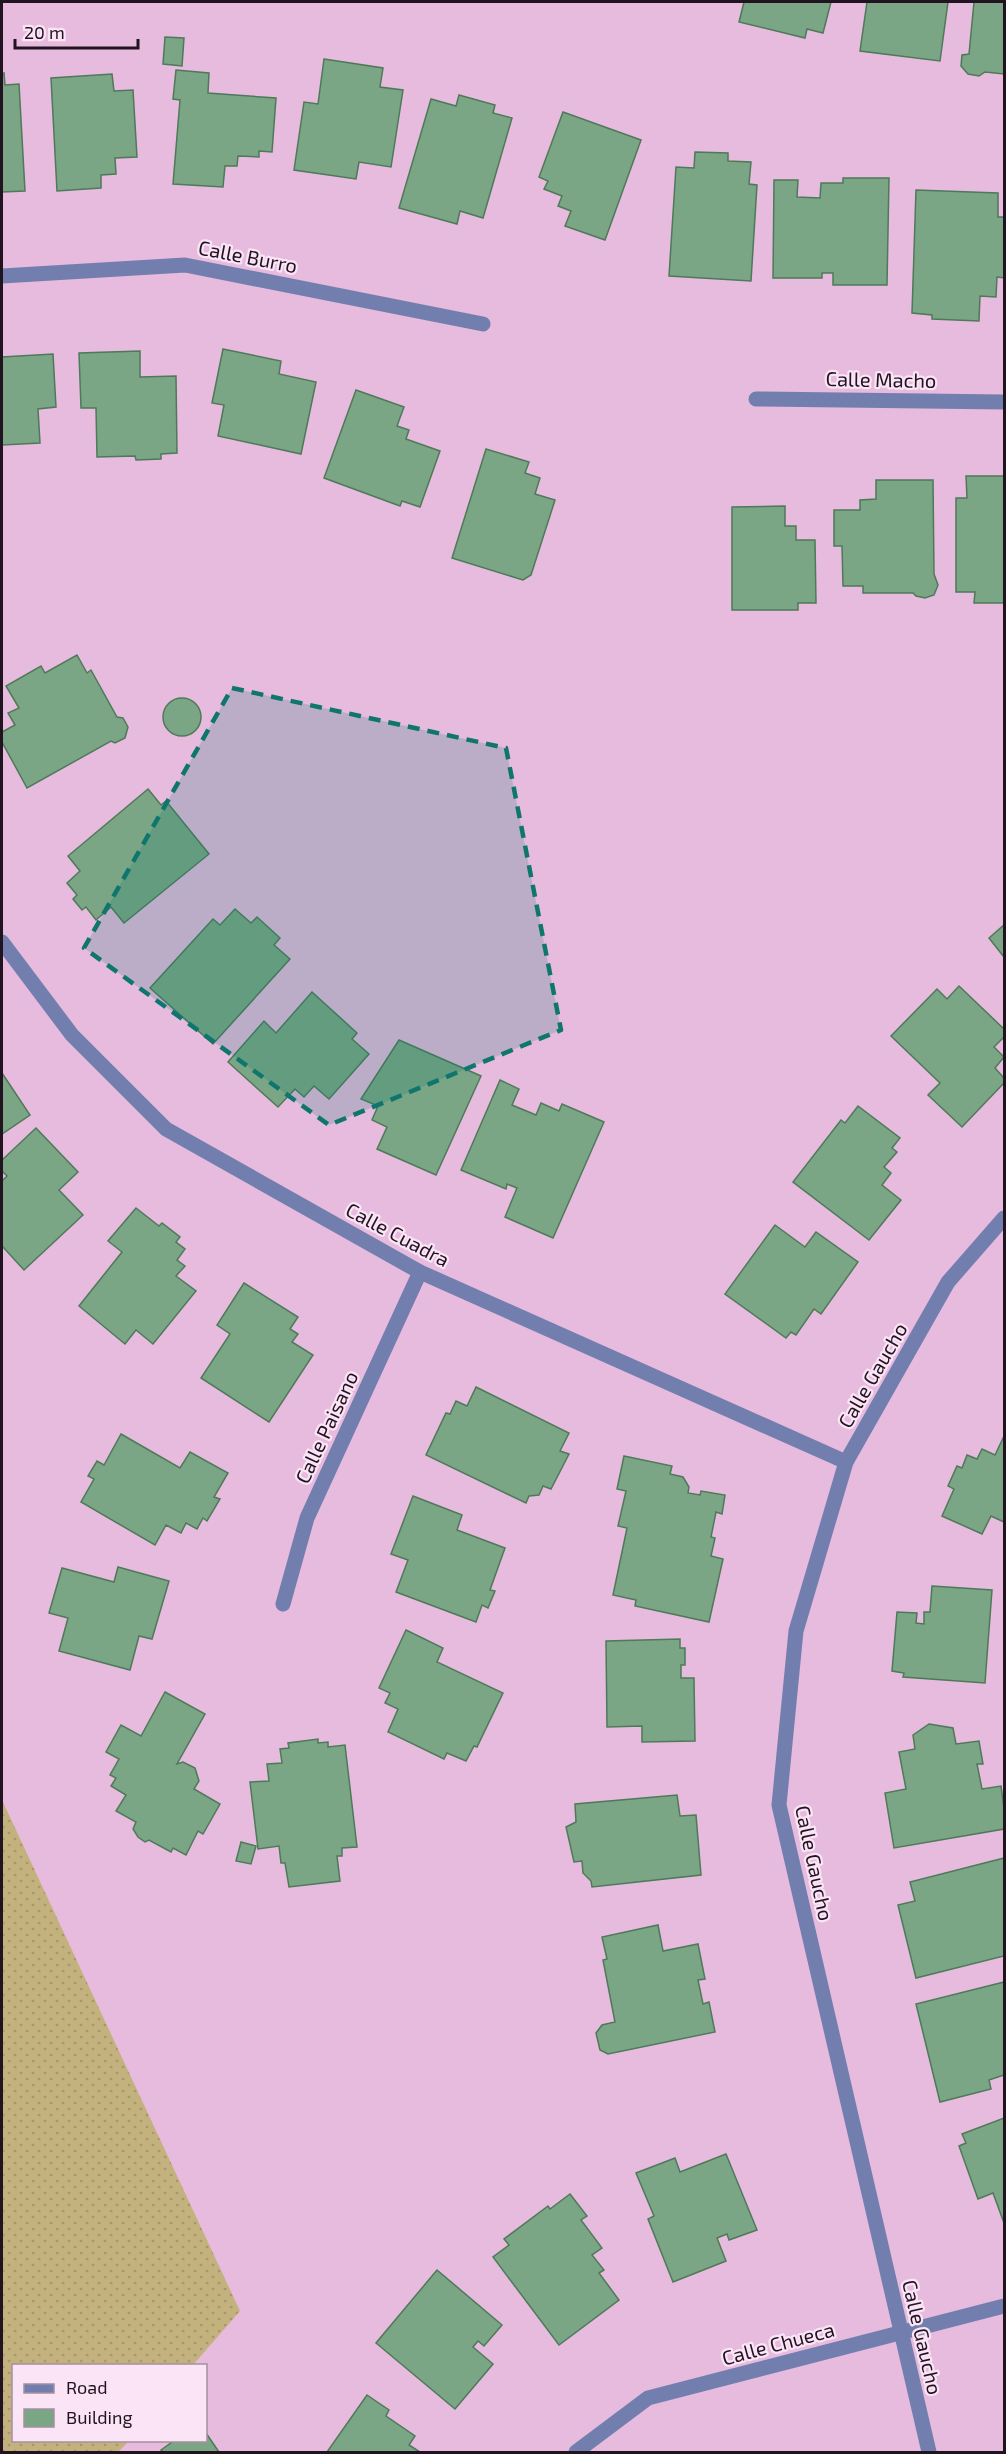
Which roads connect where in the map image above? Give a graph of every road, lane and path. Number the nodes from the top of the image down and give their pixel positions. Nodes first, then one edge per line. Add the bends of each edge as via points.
1 (2, 276) edge
2 (483, 324) dead end
3 (756, 399) dead end
4 (1005, 402) edge
5 (2, 942) edge
6 (1005, 1218) edge
7 (420, 1272) junction
8 (846, 1462) junction
9 (282, 1604) dead end
10 (1005, 2306) edge
11 (901, 2334) junction
12 (576, 2452) edge
13 (929, 2452) edge

1 - 2 street, Calle Burro via 185,265
3 - 4 street, Calle Macho
5 - 7 street, Calle Cuadra via 72,1035 166,1129
6 - 8 street, Calle Gaucho via 948,1282
7 - 8 street, Calle Cuadra
7 - 9 street, Calle Paisano via 307,1518
8 - 11 street, Calle Gaucho via 796,1631 779,1805
10 - 11 street, Calle Chueca
11 - 12 street, Calle Chueca via 648,2398
11 - 13 street, Calle Gaucho

